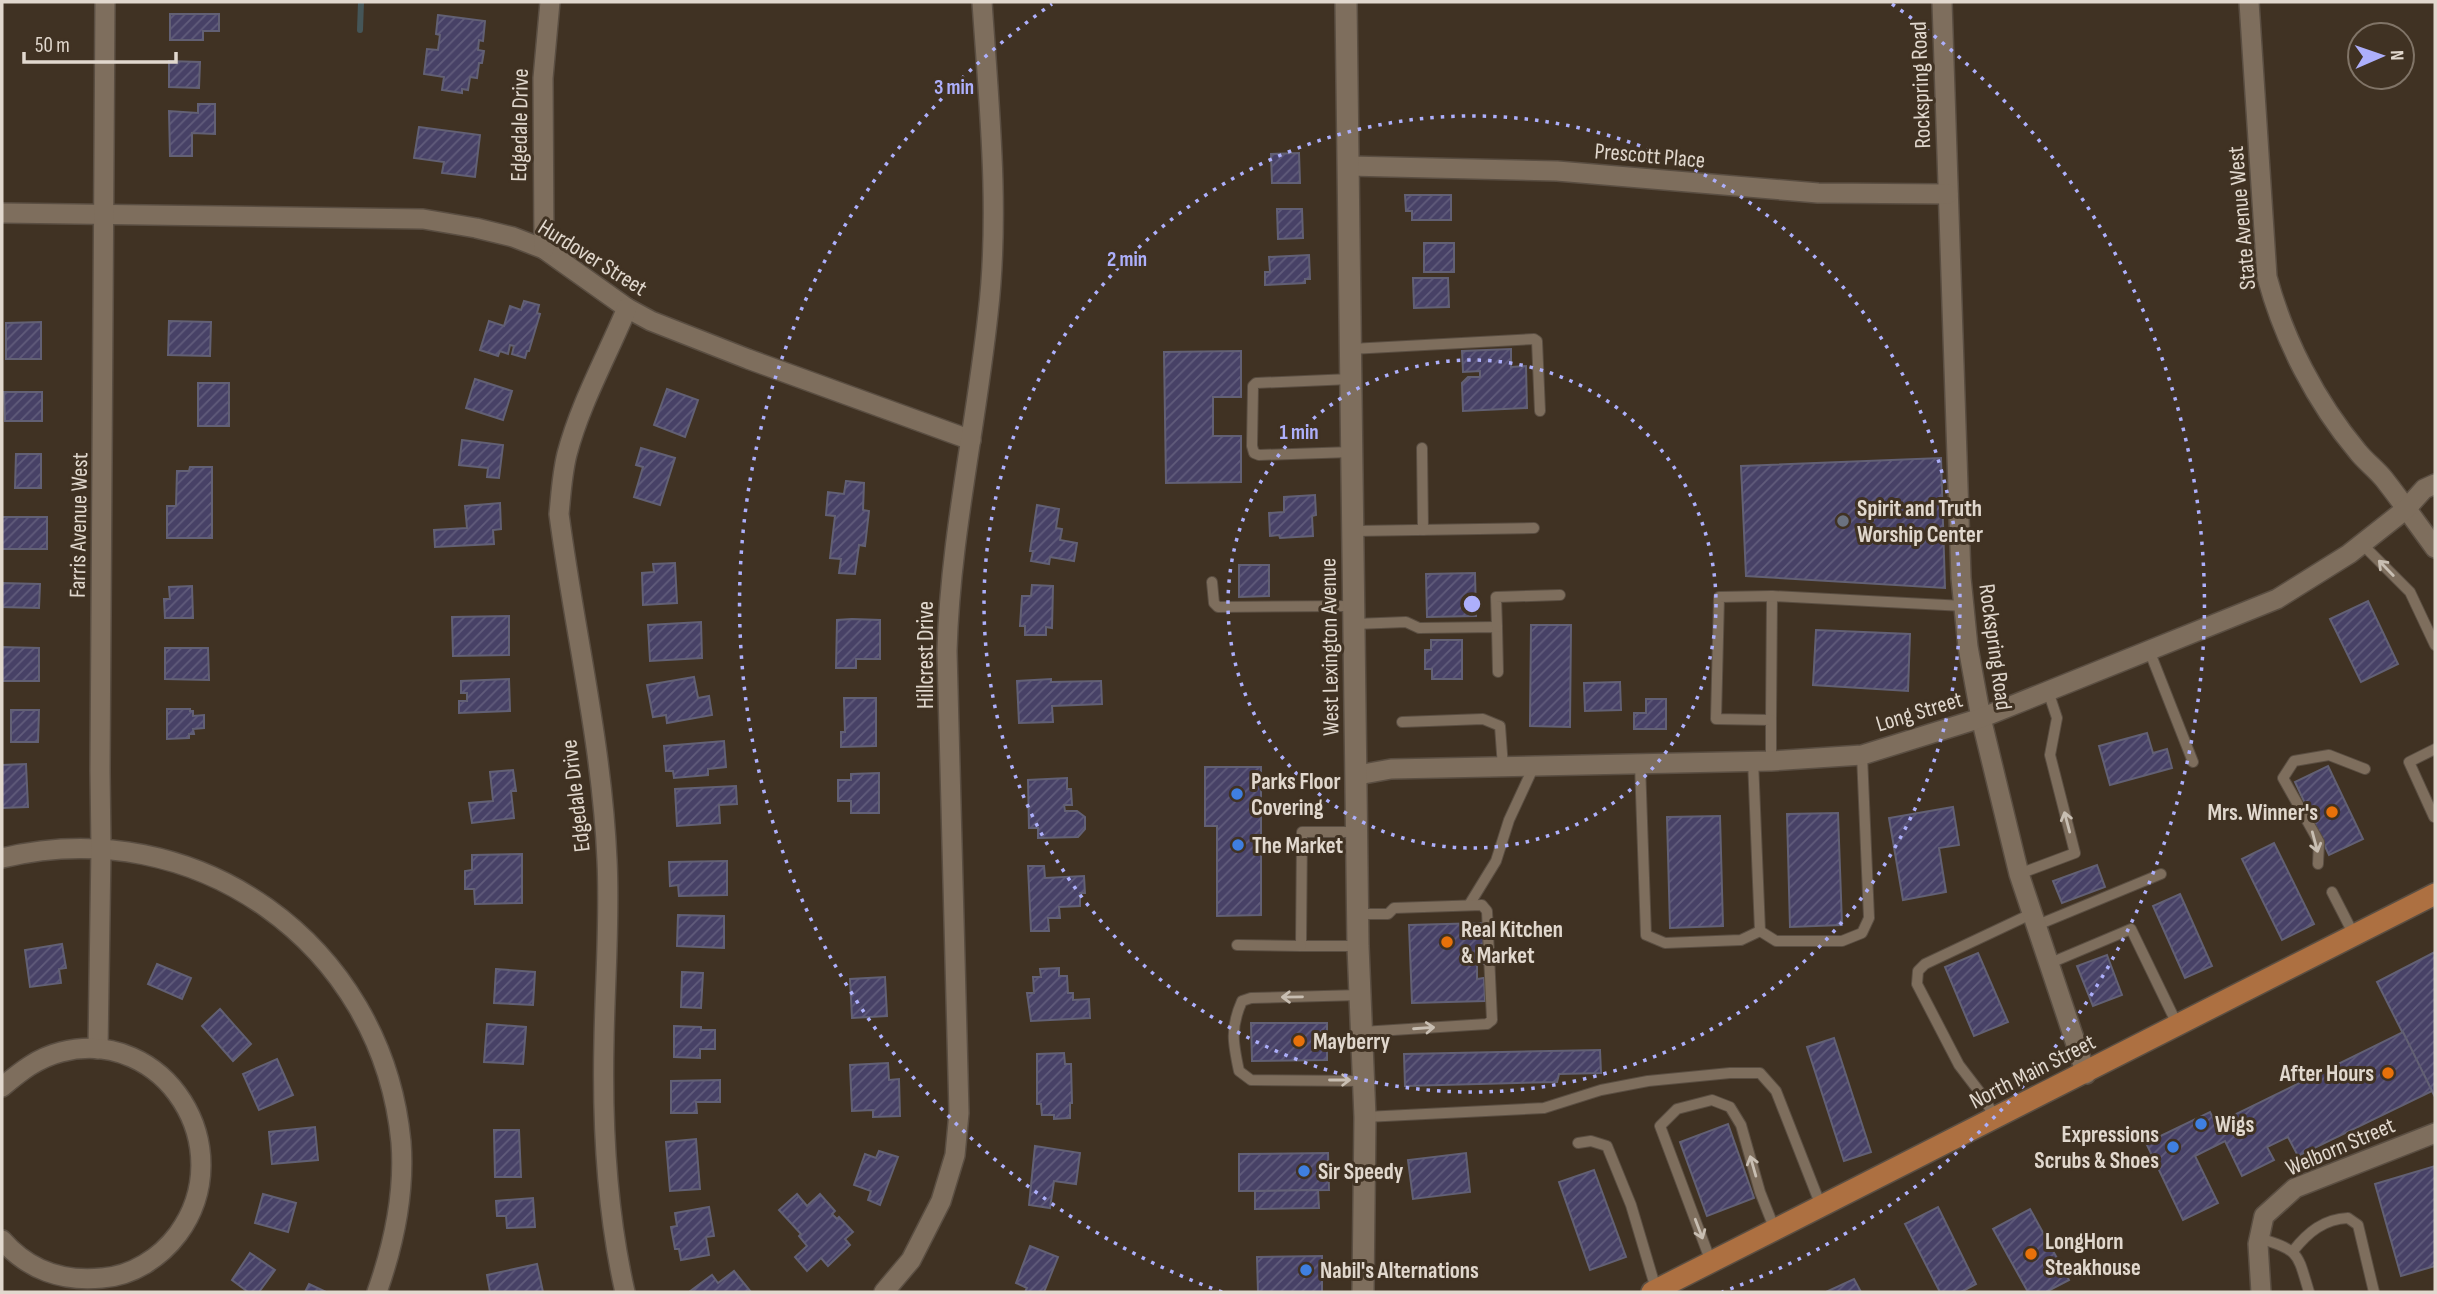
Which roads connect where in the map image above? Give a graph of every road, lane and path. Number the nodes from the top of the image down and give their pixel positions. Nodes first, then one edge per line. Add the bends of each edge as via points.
1 (105, 2) edge
2 (550, 2) edge
3 (982, 2) edge
4 (1346, 2) edge
5 (1942, 2) edge
6 (2249, 2) edge
7 (1349, 166) junction
8 (1948, 194) junction
9 (2, 213) edge
10 (104, 213) junction
11 (544, 249) junction
12 (627, 308) junction
13 (1352, 349) junction
14 (1352, 379) junction
15 (1541, 411) dead end
16 (971, 440) junction
17 (1422, 448) dead end
18 (1353, 452) junction
19 (2435, 484) edge
20 (2406, 509) junction
21 (1534, 528) dead end
22 (1423, 530) junction
23 (1354, 531) junction
24 (2362, 544) junction
25 (2435, 548) edge
26 (1212, 582) dead end
27 (1560, 595) dead end
28 (1772, 596) junction
29 (1964, 606) junction
30 (1355, 615) junction
31 (1497, 627) junction
32 (2435, 645) edge
33 (2149, 650) junction
34 (1499, 672) dead end
35 (2048, 691) junction
36 (1981, 718) junction
37 (1771, 720) junction
38 (1402, 722) dead end
39 (2435, 749) edge
40 (1862, 755) junction
41 (1762, 761) junction
42 (2193, 762) dead end
43 (1640, 764) junction
44 (1534, 766) junction
45 (1503, 767) junction
46 (2365, 769) dead end
47 (1357, 775) junction
48 (2434, 817) edge
49 (1358, 832) junction
50 (101, 848) junction
51 (2, 858) edge
52 (2318, 864) dead end
53 (2019, 874) junction
54 (2161, 874) dead end
55 (2332, 892) dead end
56 (2435, 894) edge
57 (1469, 905) junction
58 (1358, 914) junction
59 (2033, 920) junction
60 (1760, 931) junction
61 (2355, 935) junction
62 (1237, 945) dead end
63 (1301, 946) junction
64 (1359, 946) junction
65 (2048, 964) junction
66 (1360, 995) junction
67 (2178, 1026) junction
68 (1362, 1032) junction
69 (98, 1049) junction
70 (2085, 1074) junction
71 (1364, 1080) junction
72 (2, 1087) edge
73 (1365, 1117) junction
74 (1995, 1119) junction
75 (2435, 1133) edge
76 (1578, 1143) dead end
77 (1821, 1207) junction
78 (1775, 1230) junction
79 (2259, 1238) junction
80 (2, 1240) edge
81 (2293, 1251) junction
82 (1711, 1262) junction
83 (82, 1286) edge
84 (1654, 1291) edge
85 (377, 1292) edge
86 (625, 1292) edge
87 (884, 1292) edge
88 (1363, 1292) edge
89 (2260, 1292) edge
90 (2309, 1292) edge
91 (2374, 1292) edge

1 - 10 street, Farris Avenue West
2 - 11 street, Edgedale Drive via 542,78
3 - 16 street, Hillcrest Drive via 992,160 992,256
4 - 7 street, West Lexington Avenue
5 - 8 street, Rockspring Road
6 - 20 street, State Avenue West via 2267,277 2273,299 2301,367 2333,419
7 - 8 street, Prescott Place via 1557,171 1818,193
7 - 13 street, West Lexington Avenue
8 - 29 street, Rockspring Road
9 - 10 street, Hurdover Street
10 - 11 street, Hurdover Street via 423,219 513,237
10 - 50 street, Farris Avenue West
11 - 12 street, Hurdover Street
12 - 16 street, Hurdover Street via 678,333
12 - 86 street, Edgedale Drive via 567,454 559,514 604,808 608,925 603,1109 607,1186
13 - 14 street, West Lexington Avenue
13 - 15 lane via 1534,339
14 - 18 street, West Lexington Avenue
14 - 18 lane via 1255,383 1252,446 1259,455
16 - 87 street, Hillcrest Drive via 948,625 959,1113 955,1155 941,1201 911,1260
17 - 22 lane
18 - 23 street, West Lexington Avenue
19 - 20 street, Long Street
20 - 24 street, Long Street
20 - 25 street, State Avenue West
21 - 22 lane
22 - 23 lane
23 - 30 street, West Lexington Avenue
32 -> 24 lane via 2410,592
24 - 33 street, Long Street via 2277,599
26 - 30 lane via 1218,607
27 - 31 lane via 1496,597
28 - 29 lane
28 - 37 lane
28 - 37 lane via 1718,597 1716,719
29 - 36 street, Rockspring Road
30 - 31 lane via 1419,628
30 - 47 street, West Lexington Avenue
31 - 34 lane
33 - 35 street, Long Street
33 - 42 lane
35 - 36 street, Long Street
53 -> 35 lane via 2076,853 2050,755 2057,718
36 - 40 street, Long Street
36 - 53 street, Rockspring Road
37 - 41 lane
38 - 45 lane via 1483,719 1500,726
39 - 48 lane via 2409,762
40 - 41 street, Long Street
40 - 60 lane via 1869,918 1862,933 1842,941 1776,941
41 - 43 street, Long Street
41 - 60 lane
43 - 44 street, Long Street
43 - 60 lane via 1646,935 1665,943 1741,940
44 - 45 street, Long Street
44 - 57 lane via 1496,861
45 - 47 street, Long Street via 1391,769
46 -> 52 lane via 2329,755 2294,761 2283,778 2319,842
47 - 49 street, West Lexington Avenue
49 - 58 street, West Lexington Avenue
49 - 63 lane via 1302,832
50 - 51 street via 52,849
50 - 69 street, Farris Avenue West
50 - 85 street via 176,862 246,893 306,939 353,999 386,1068 401,1143 398,1219
53 - 59 street, Rockspring Road
54 - 59 lane
55 - 61 lane
56 - 61 main road, North Main Street
57 - 58 lane
68 -> 57 lane via 1487,1024 1492,1020 1487,911 1482,905
58 - 64 street, West Lexington Avenue
59 - 65 street, Rockspring Road
59 - 74 lane via 1925,964 1918,971 1917,984 1959,1065
61 - 67 main road, North Main Street
62 - 63 lane
63 - 64 lane
64 - 66 street, West Lexington Avenue
65 - 67 lane via 2131,929
65 - 70 street, Rockspring Road
66 - 68 street, West Lexington Avenue
66 -> 71 lane via 1242,1001 1234,1017 1233,1040 1239,1071 1251,1080
67 - 70 main road, North Main Street
68 - 71 street, West Lexington Avenue
69 - 72 street via 61,1052 27,1066
69 - 83 street via 129,1056 157,1073 180,1096 195,1125 202,1157 200,1189 188,1220 169,1246 143,1266
70 - 74 main road, North Main Street
71 - 73 street, West Lexington Avenue
73 - 77 lane via 1544,1108 1648,1080 1760,1073 1776,1091
73 - 88 street, West Lexington Avenue
74 - 77 main road, North Main Street
75 - 79 street, Welborn Street via 2295,1188 2264,1216
76 - 84 lane via 1591,1140 1607,1146 1631,1205
77 - 78 main road, North Main Street
78 - 82 main road, North Main Street
78 -> 82 lane via 1741,1125 1730,1107 1712,1100 1676,1110 1660,1126
79 - 81 lane
79 - 89 street, Welborn Street
80 - 83 street via 13,1254
81 - 90 lane
81 - 91 lane via 2308,1233 2348,1217 2358,1225
82 - 84 main road, North Main Street

